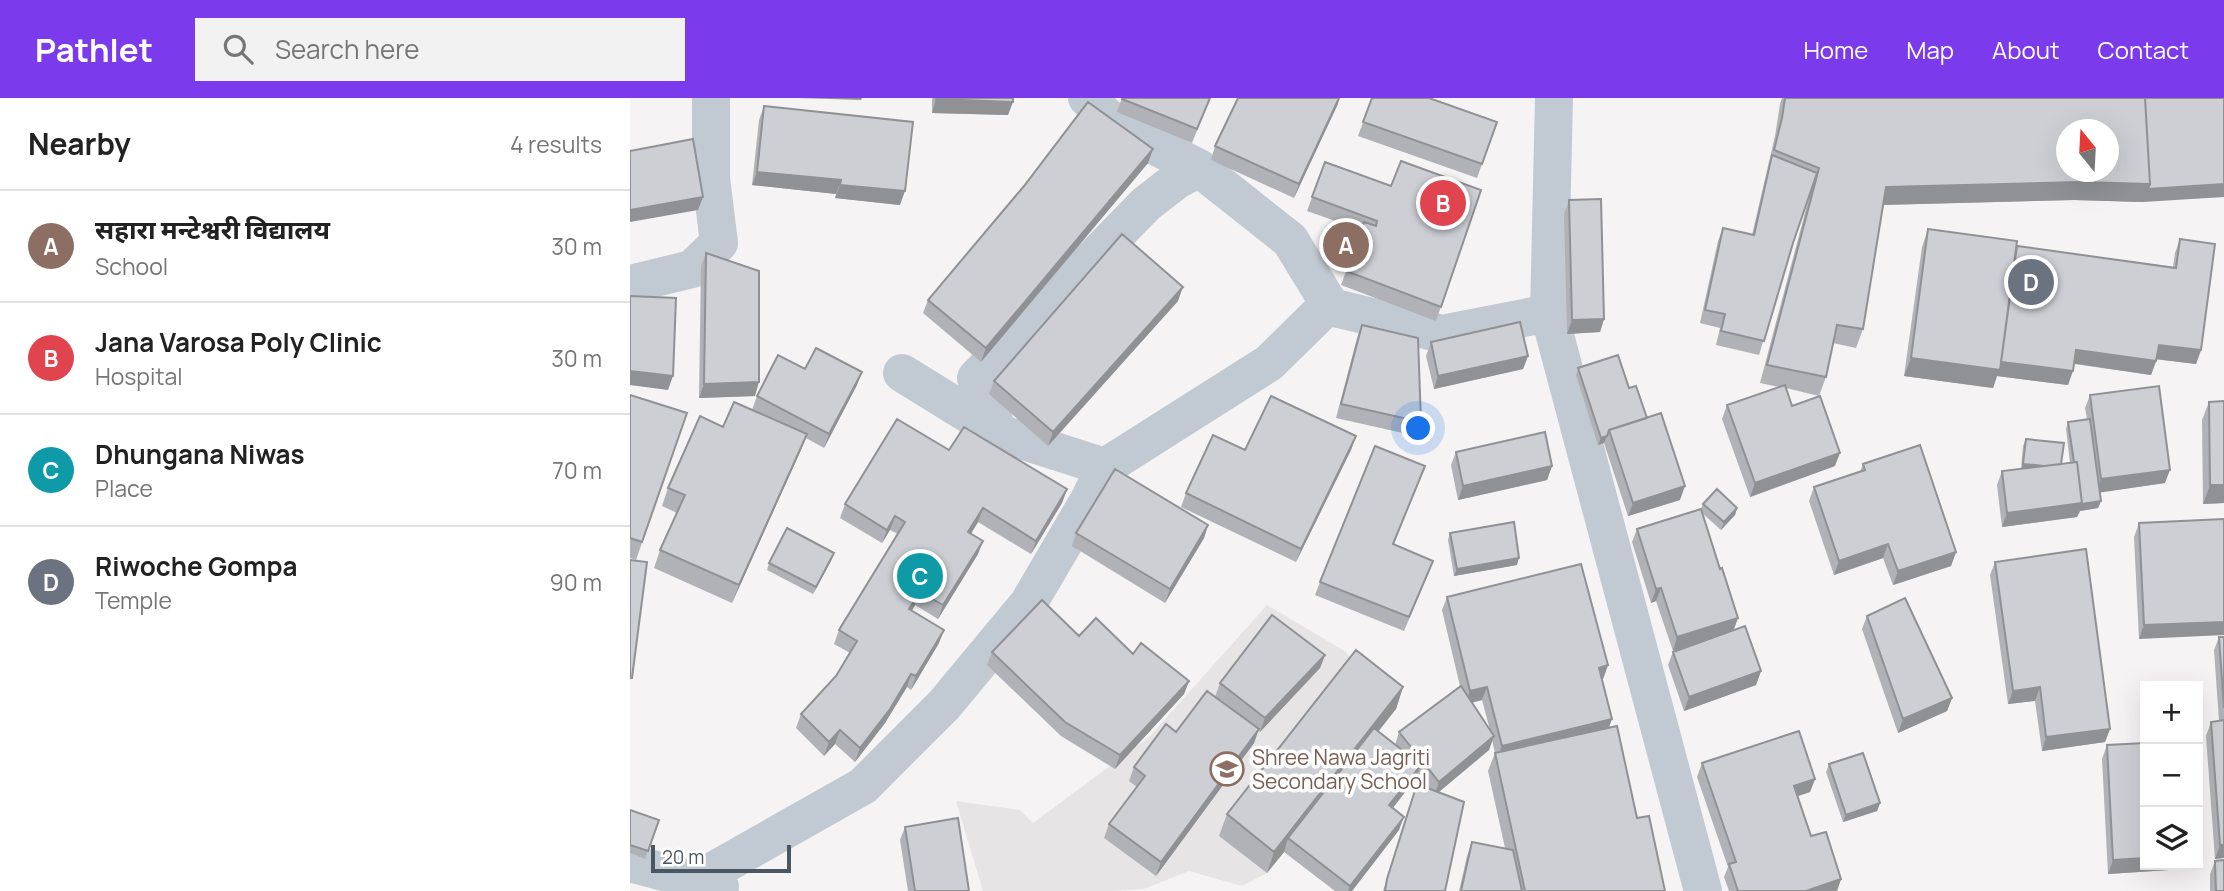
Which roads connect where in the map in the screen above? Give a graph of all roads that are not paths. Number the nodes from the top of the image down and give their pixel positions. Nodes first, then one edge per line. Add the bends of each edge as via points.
1 (711, 98) edge
2 (1087, 98) edge
3 (1554, 98) edge
4 (1199, 167) junction
5 (630, 284) edge
6 (1331, 307) junction
7 (1549, 313) junction
8 (902, 373) dead end
9 (999, 433) junction
10 (1105, 467) junction
11 (630, 863) edge
12 (714, 886) edge
13 (1703, 891) edge

1 - 5 street via 711,178 719,243 692,269
2 - 4 street via 1119,128
3 - 7 street
4 - 6 street via 1290,240
4 - 9 street via 1146,204 976,378
6 - 7 street via 1443,334
6 - 10 street via 1269,363
7 - 13 street
8 - 9 street
9 - 10 street
10 - 12 street via 1028,604 944,705 863,786
11 - 12 street

